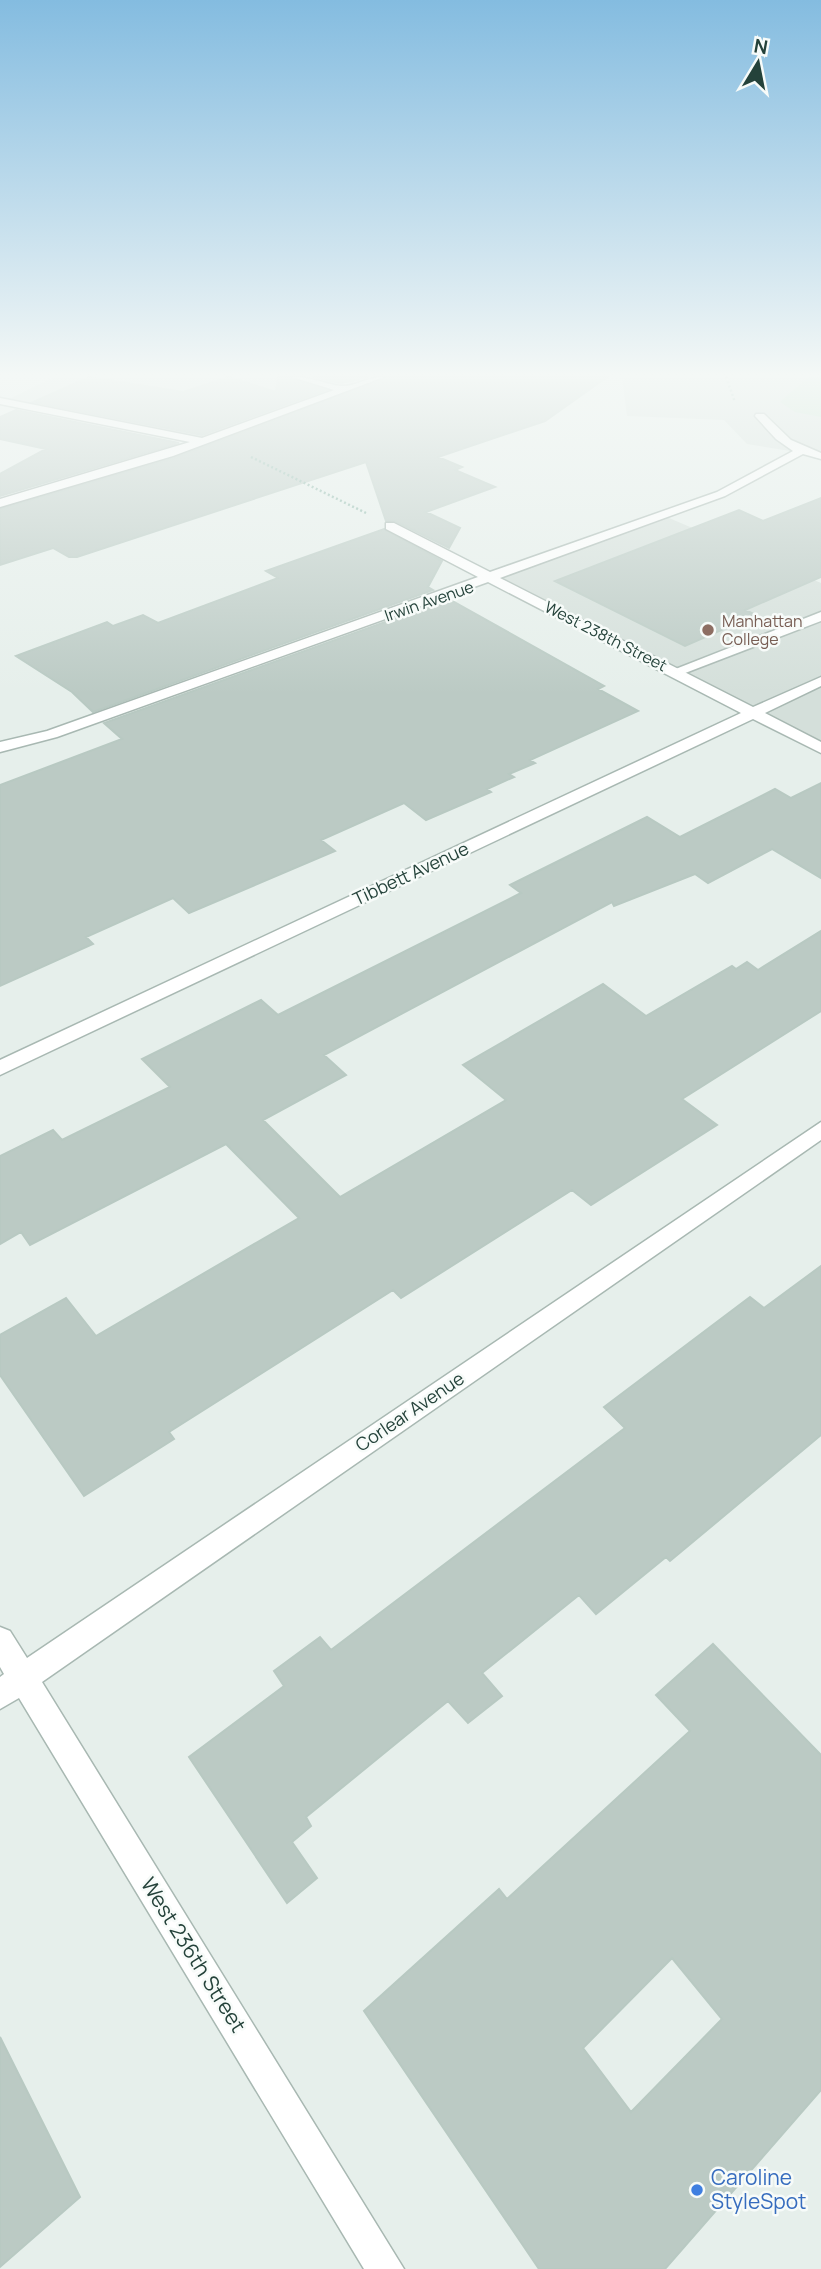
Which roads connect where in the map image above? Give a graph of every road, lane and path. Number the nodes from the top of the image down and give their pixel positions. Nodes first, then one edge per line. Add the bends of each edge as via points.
1 (67, 483) edge
2 (304, 483) edge
3 (742, 483) edge
4 (0, 503) edge
5 (390, 526) joint
6 (494, 578) junction
7 (821, 616) edge
8 (676, 672) junction
9 (821, 681) edge
10 (754, 713) junction
11 (0, 747) edge
12 (821, 748) edge
13 (0, 1068) edge
14 (821, 1130) edge
15 (0, 1641) edge
16 (12, 1686) edge
17 (385, 2269) edge

1 - 4 street
2 - 5 path
3 - 6 street, Irwin Avenue
5 - 6 street, West 238th Street
6 - 8 street, West 238th Street
6 - 11 street, Irwin Avenue via 52,734
7 - 8 street
8 - 10 street, West 238th Street
9 - 10 street, Tibbett Avenue
10 - 12 street, West 238th Street
10 - 13 street, Tibbett Avenue
14 - 16 street, Corlear Avenue
15 - 16 street, West 236th Street
16 - 17 street, West 236th Street

